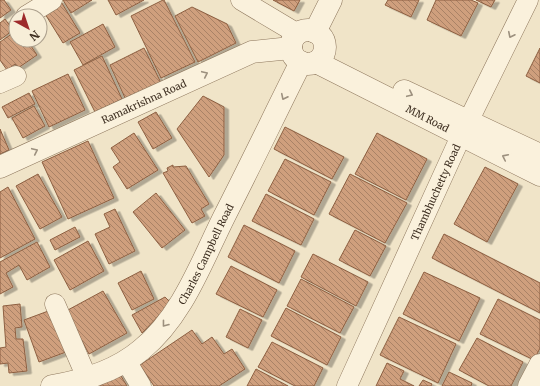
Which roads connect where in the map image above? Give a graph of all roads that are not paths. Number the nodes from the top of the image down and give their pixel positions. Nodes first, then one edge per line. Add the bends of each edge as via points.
1 (52, 0) edge
2 (241, 0) edge
3 (331, 0) edge
4 (528, 0) edge
5 (39, 8) edge
6 (307, 49) junction
7 (465, 129) junction
8 (540, 155) edge
9 (0, 168) edge
10 (540, 174) edge
11 (55, 304) dead end
12 (126, 361) junction
13 (540, 365) edge
14 (86, 378) junction
15 (52, 386) edge
16 (141, 386) edge
17 (347, 386) edge
18 (529, 386) edge

1 - 5 street
2 - 6 street
3 - 6 street, Charles Campbell Road
4 -> 7 street, Thambhuchetty Road
6 - 7 street, MM Road
9 -> 6 street, Ramakrishna Road via 252,52
6 -> 12 street, Charles Campbell Road via 183,298 162,329
7 - 8 street, MM Road
10 -> 7 street, MM Road
7 - 17 street, Thambhuchetty Road
11 - 14 street
12 - 14 street, Charles Campbell Road
12 - 16 street
13 - 18 street
14 - 15 street, Charles Campbell Road

